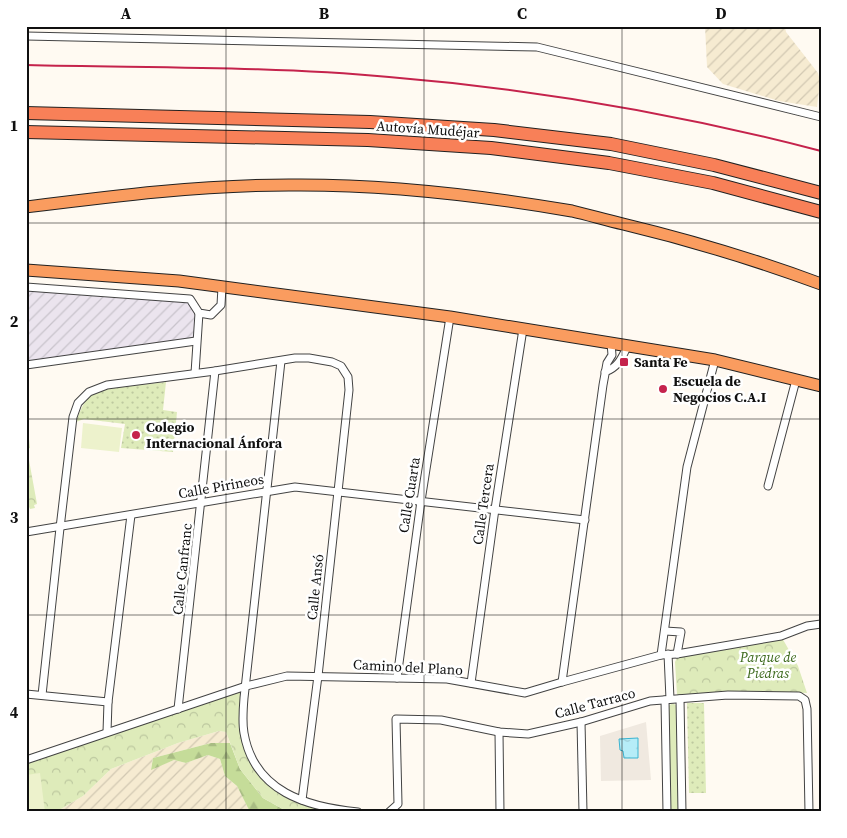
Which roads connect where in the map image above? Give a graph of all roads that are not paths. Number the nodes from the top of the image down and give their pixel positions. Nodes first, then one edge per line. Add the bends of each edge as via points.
1 (26, 36) edge
2 (26, 113) edge
3 (821, 116) edge
4 (26, 132) edge
5 (821, 193) edge
6 (26, 207) edge
7 (821, 212) edge
8 (26, 270) edge
9 (821, 284) edge
10 (222, 286) junction
11 (26, 287) edge
12 (199, 313) junction
13 (450, 317) junction
14 (523, 329) junction
15 (196, 341) junction
16 (612, 343) junction
17 (628, 345) junction
18 (715, 360) junction
19 (281, 361) junction
20 (26, 366) edge
21 (215, 371) junction
22 (606, 372) junction
23 (195, 374) junction
24 (796, 380) junction
25 (821, 386) edge
26 (768, 486) dead end
27 (267, 491) junction
28 (338, 491) junction
29 (421, 501) junction
30 (202, 502) junction
31 (495, 509) junction
32 (131, 515) junction
33 (585, 520) junction
34 (60, 528) junction
35 (26, 532) edge
36 (821, 624) edge
37 (665, 631) junction
38 (665, 654) junction
39 (677, 654) junction
40 (318, 676) junction
41 (397, 678) junction
42 (471, 682) junction
43 (562, 682) junction
44 (246, 686) junction
45 (26, 694) edge
46 (42, 695) junction
47 (680, 699) junction
48 (667, 700) junction
49 (108, 702) junction
50 (178, 709) junction
51 (580, 722) junction
52 (107, 732) junction
53 (499, 732) junction
54 (27, 758) edge
55 (302, 800) junction
56 (398, 808) edge
57 (358, 812) edge
58 (389, 812) edge
59 (500, 812) edge
60 (583, 812) edge
61 (666, 812) edge
62 (682, 812) edge
63 (809, 812) edge

1 - 3 street via 537,47
2 - 5 highway, Autovía Mudéjar via 370,122 494,130 630,148 714,165
4 - 7 highway, Autovía Mudéjar via 368,140 491,148 608,163 713,184
6 - 9 highway via 225,186 290,184 445,193 573,212 665,234 761,262
8 - 10 highway
10 - 12 street via 221,305 212,315
10 - 13 highway
11 - 12 street via 190,299
12 - 15 street
13 - 14 highway
13 - 29 street, Calle Cuarta
14 - 16 highway
14 - 31 street, Calle Tercera
15 - 20 street
15 - 23 street
16 - 17 highway
16 - 22 street
17 - 18 highway
17 - 22 street via 625,355
18 - 24 highway
18 - 37 street via 687,467
19 - 21 street
19 - 27 street
19 - 28 street, Calle Ansó via 309,358 332,362 342,366 348,377
21 - 23 street
21 - 30 street, Calle Canfranc
22 - 33 street
23 - 34 street via 107,385 89,392 78,404
24 - 25 highway
24 - 26 street
27 - 28 street, Calle Pirineos via 295,487
27 - 30 street, Calle Pirineos
27 - 44 street
28 - 29 street, Calle Pirineos
28 - 40 street, Calle Ansó
29 - 31 street, Calle Pirineos
29 - 41 street, Calle Cuarta
30 - 32 street, Calle Pirineos
30 - 50 street, Calle Canfranc
31 - 33 street, Calle Pirineos
31 - 42 street, Calle Tercera
32 - 34 street, Calle Pirineos
32 - 49 street
33 - 43 street
34 - 35 street, Calle Pirineos
34 - 46 street
36 - 39 street, Camino del Plano via 780,636
37 - 38 street
37 - 39 street via 681,632
38 - 39 street, Camino del Plano
38 - 43 street, Camino del Plano
38 - 48 street
40 - 41 street, Camino del Plano
40 - 44 street, Camino del Plano via 288,676
40 - 55 street, Calle Ansó
41 - 42 street, Camino del Plano
42 - 43 street, Camino del Plano via 525,694
44 - 50 street, Camino del Plano
44 - 55 street via 243,726 253,761 278,789
45 - 46 street
46 - 49 street
47 - 48 street, Calle Tarraco
47 - 62 street
47 - 63 street, Calle Tarraco via 728,694 806,700
48 - 51 street, Calle Tarraco
48 - 61 street
49 - 52 street
50 - 52 street, Camino del Plano
51 - 53 street, Calle Tarraco via 528,734
51 - 60 street
52 - 54 street, Camino del Plano
53 - 56 street, Calle Tarraco via 441,720 396,719
53 - 59 street
55 - 57 street via 331,809
56 - 58 street

